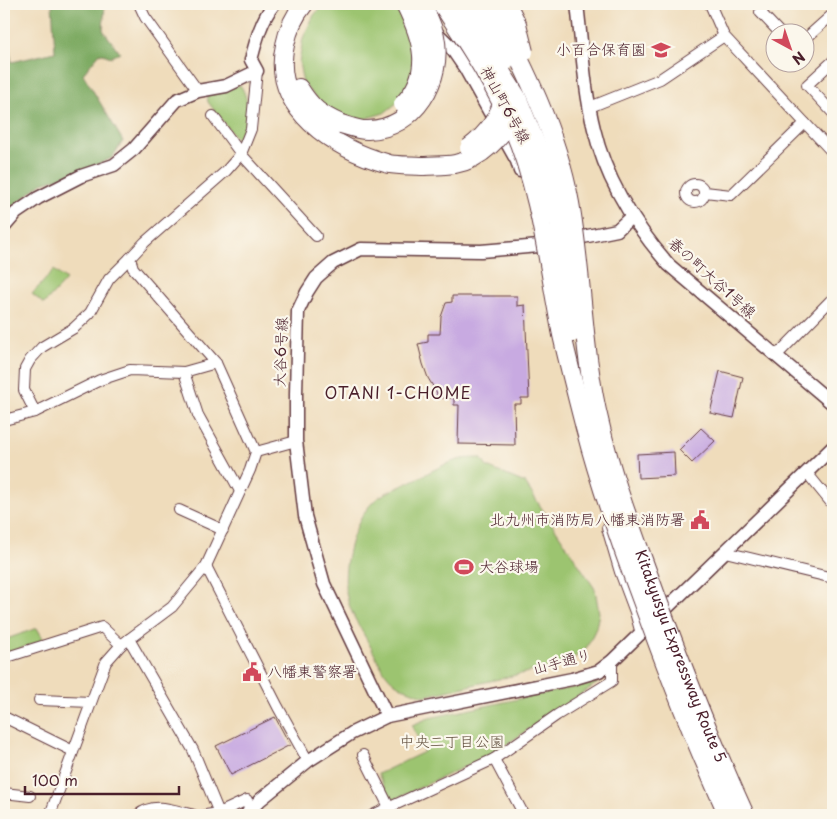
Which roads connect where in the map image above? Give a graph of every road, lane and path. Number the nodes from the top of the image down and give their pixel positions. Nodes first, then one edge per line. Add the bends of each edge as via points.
1 (139, 4) edge
2 (274, 4) edge
3 (304, 4) edge
4 (317, 4) edge
5 (402, 4) edge
6 (405, 4) edge
7 (421, 4) edge
8 (442, 4) edge
9 (458, 4) edge
10 (474, 4) edge
11 (491, 4) edge
12 (507, 4) edge
13 (577, 4) edge
14 (710, 4) edge
15 (768, 4) edge
16 (833, 14) edge
17 (770, 22) edge
18 (814, 31) edge
19 (724, 36) junction
20 (833, 61) edge
21 (257, 71) junction
22 (198, 92) junction
23 (590, 107) junction
24 (833, 113) edge
25 (213, 116) dead end
26 (805, 123) junction
27 (341, 124) junction
28 (833, 153) edge
29 (241, 154) junction
30 (423, 166) junction
31 (705, 192) dead end
32 (632, 216) junction
33 (4, 227) edge
34 (316, 236) dead end
35 (540, 246) junction
36 (130, 258) junction
37 (833, 298) edge
38 (776, 356) junction
39 (216, 363) junction
40 (184, 372) junction
41 (833, 404) edge
42 (35, 412) junction
43 (4, 420) edge
44 (585, 430) junction
45 (296, 441) junction
46 (833, 447) edge
47 (256, 452) junction
48 (807, 473) junction
49 (240, 490) junction
50 (833, 505) edge
51 (179, 510) dead end
52 (223, 530) junction
53 (725, 552) junction
54 (206, 566) junction
55 (833, 578) edge
56 (641, 634) junction
57 (125, 642) junction
58 (5, 656) edge
59 (612, 661) junction
60 (39, 700) dead end
61 (91, 702) junction
62 (387, 716) junction
63 (4, 717) edge
64 (73, 751) junction
65 (363, 755) dead end
66 (494, 759) junction
67 (308, 760) junction
68 (4, 793) edge
69 (30, 796) dead end
70 (391, 812) edge
71 (219, 813) junction
72 (248, 814) edge
73 (50, 815) edge
74 (138, 815) edge
75 (194, 815) edge
76 (206, 815) edge
77 (373, 815) edge
78 (524, 815) edge
79 (728, 815) edge
80 (744, 815) edge

1 - 22 street
2 - 21 street via 258,34 251,60
3 - 30 highway via 293,21 282,56 286,88 295,104 326,136 346,148 391,164
4 - 27 highway via 296,36 291,58 293,72 309,104
5 - 35 street, 神山町6号線 via 450,46 465,68 518,161
6 - 27 highway, bridge via 419,35 422,52 422,70 416,87 395,113 378,122
7 - 27 highway, bridge via 432,25 437,53 434,76 427,93 415,109 396,123 366,131
8 - 44 highway, bridge via 499,97 523,155 534,192 562,336
9 - 44 highway, bridge via 517,97 544,164 559,223
10 - 30 highway, bridge via 496,38 501,52 506,84 504,99 490,129 479,140 456,155
11 - 80 highway, Kitakyusyu Expressway Route 5, bridge via 531,83 560,163 577,246 591,379 600,424 635,538 681,664
12 - 30 highway, bridge via 517,24 525,58 526,79 516,112 486,149 456,164
13 - 23 street, 春の町大谷1号線
14 - 19 street
15 - 17 street via 760,12
16 - 18 street
19 - 23 street via 660,80
19 - 26 street
20 - 24 street via 807,85
21 - 22 street via 226,86
21 - 29 street via 251,129
22 - 33 street via 177,100 134,149 114,165 81,176 38,198
23 - 32 street, 春の町大谷1号線 via 602,157
25 - 29 street
26 - 28 street
26 - 31 street via 731,195
29 - 34 street
29 - 36 street
32 - 35 street, 大谷6号線 via 618,230
32 - 38 street, 春の町大谷1号線 via 670,265
35 - 45 street, 大谷6号線 via 481,251 361,249 333,262 316,278 298,311
35 - 56 street via 567,390
36 - 39 street via 134,268
36 - 42 street via 109,279 90,313 74,328 42,347 30,360 25,369 24,390
37 - 38 street
38 - 41 street, 春の町大谷1号線
39 - 40 street
39 - 47 street
40 - 42 street via 130,370 100,380
40 - 49 street via 198,415
42 - 43 street
44 - 79 highway, Kitakyusyu Expressway Route 5, bridge via 628,564 687,720
45 - 47 street
45 - 62 street, 大谷6号線 via 305,516 324,584
46 - 48 street, 山手通り
47 - 49 street
48 - 50 street
48 - 53 street, 山手通り
49 - 52 street
51 - 52 street
52 - 54 street
53 - 55 street
53 - 56 street, 山手通り
54 - 57 street via 172,607
54 - 67 street
56 - 59 street, 山手通り
57 - 58 street via 102,627
57 - 61 street via 106,662
57 - 71 street via 193,750
59 - 62 street, 山手通り via 599,671 572,679
59 - 66 street via 612,680
60 - 61 street
61 - 64 street
62 - 67 street, 山手通り
63 - 64 street
64 - 73 street
65 - 70 street
66 - 70 street
66 - 78 street
67 - 72 street, 山手通り
68 - 69 street
70 - 77 street
71 - 72 street via 247,800
71 - 76 street
74 - 75 street via 157,807

